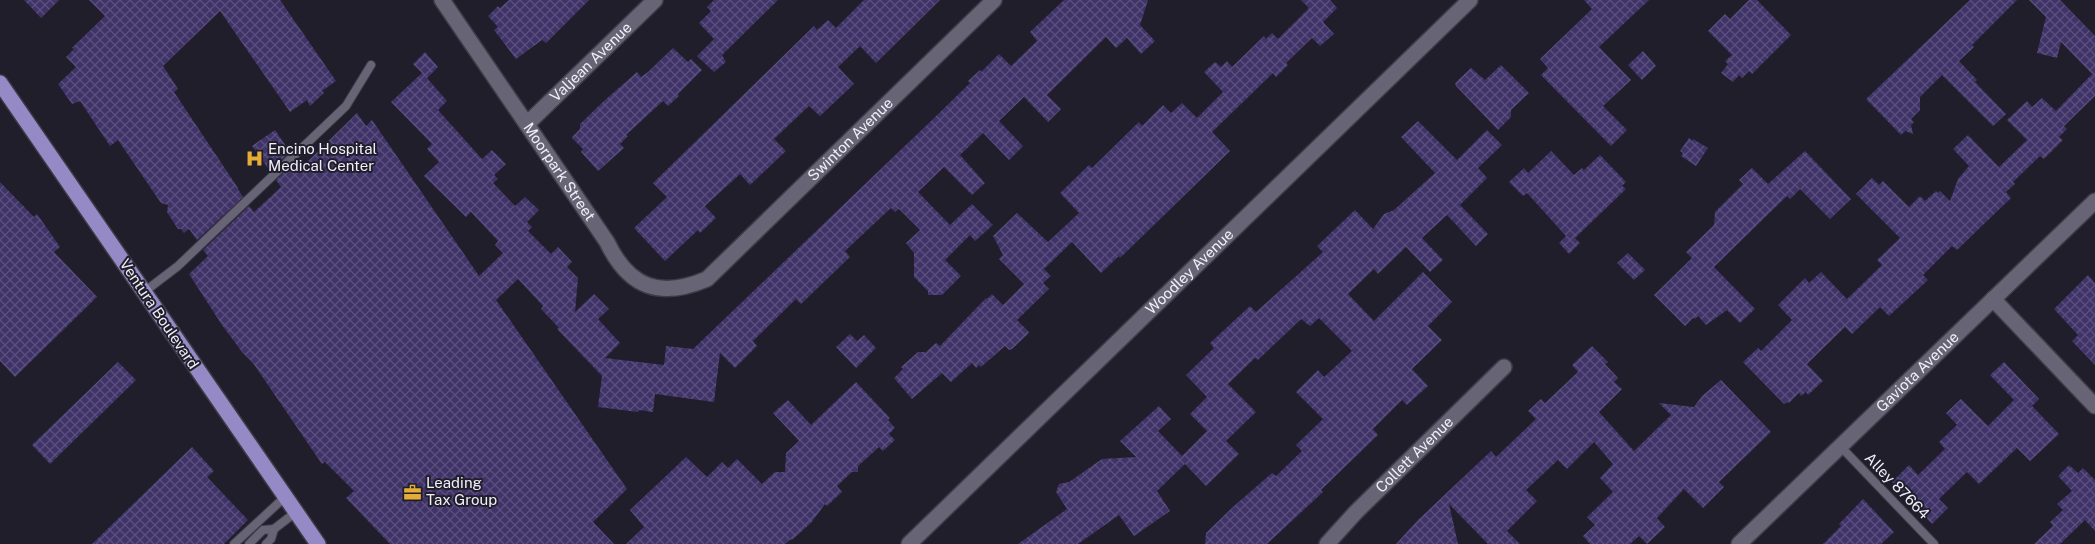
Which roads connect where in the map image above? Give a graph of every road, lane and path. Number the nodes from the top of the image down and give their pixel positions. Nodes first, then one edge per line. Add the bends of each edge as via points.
1 (442, 0) edge
2 (655, 0) edge
3 (994, 0) edge
4 (1470, 0) edge
5 (371, 65) dead end
6 (0, 83) edge
7 (527, 124) junction
8 (2095, 201) edge
9 (707, 279) joint
10 (144, 292) junction
11 (1993, 299) junction
12 (1504, 367) dead end
13 (2095, 406) edge
14 (1840, 446) junction
15 (285, 496) junction
16 (296, 512) junction
17 (274, 529) junction
18 (234, 544) edge
19 (249, 544) edge
20 (266, 544) edge
21 (318, 544) edge
22 (909, 544) edge
23 (1327, 544) edge
24 (1739, 544) edge
25 (1934, 544) edge

1 - 7 street, Moorpark Street
2 - 7 street, Valjean Avenue
3 - 9 street, Swinton Avenue
4 - 22 street, Woodley Avenue
5 - 10 lane via 346,106 178,266
6 - 10 main road, Ventura Boulevard
7 - 9 street, Moorpark Street via 616,260 633,279 661,289 693,285
8 - 11 street, Gaviota Avenue
10 - 15 main road, Ventura Boulevard
11 - 13 street
11 - 14 street, Gaviota Avenue
12 - 23 street, Collett Avenue
14 - 24 street, Gaviota Avenue
14 - 25 lane, Alley 87664
15 - 16 main road, Ventura Boulevard
15 - 18 lane
16 - 17 lane
16 - 21 main road, Ventura Boulevard
17 - 19 lane via 263,530
17 - 20 lane via 271,540

